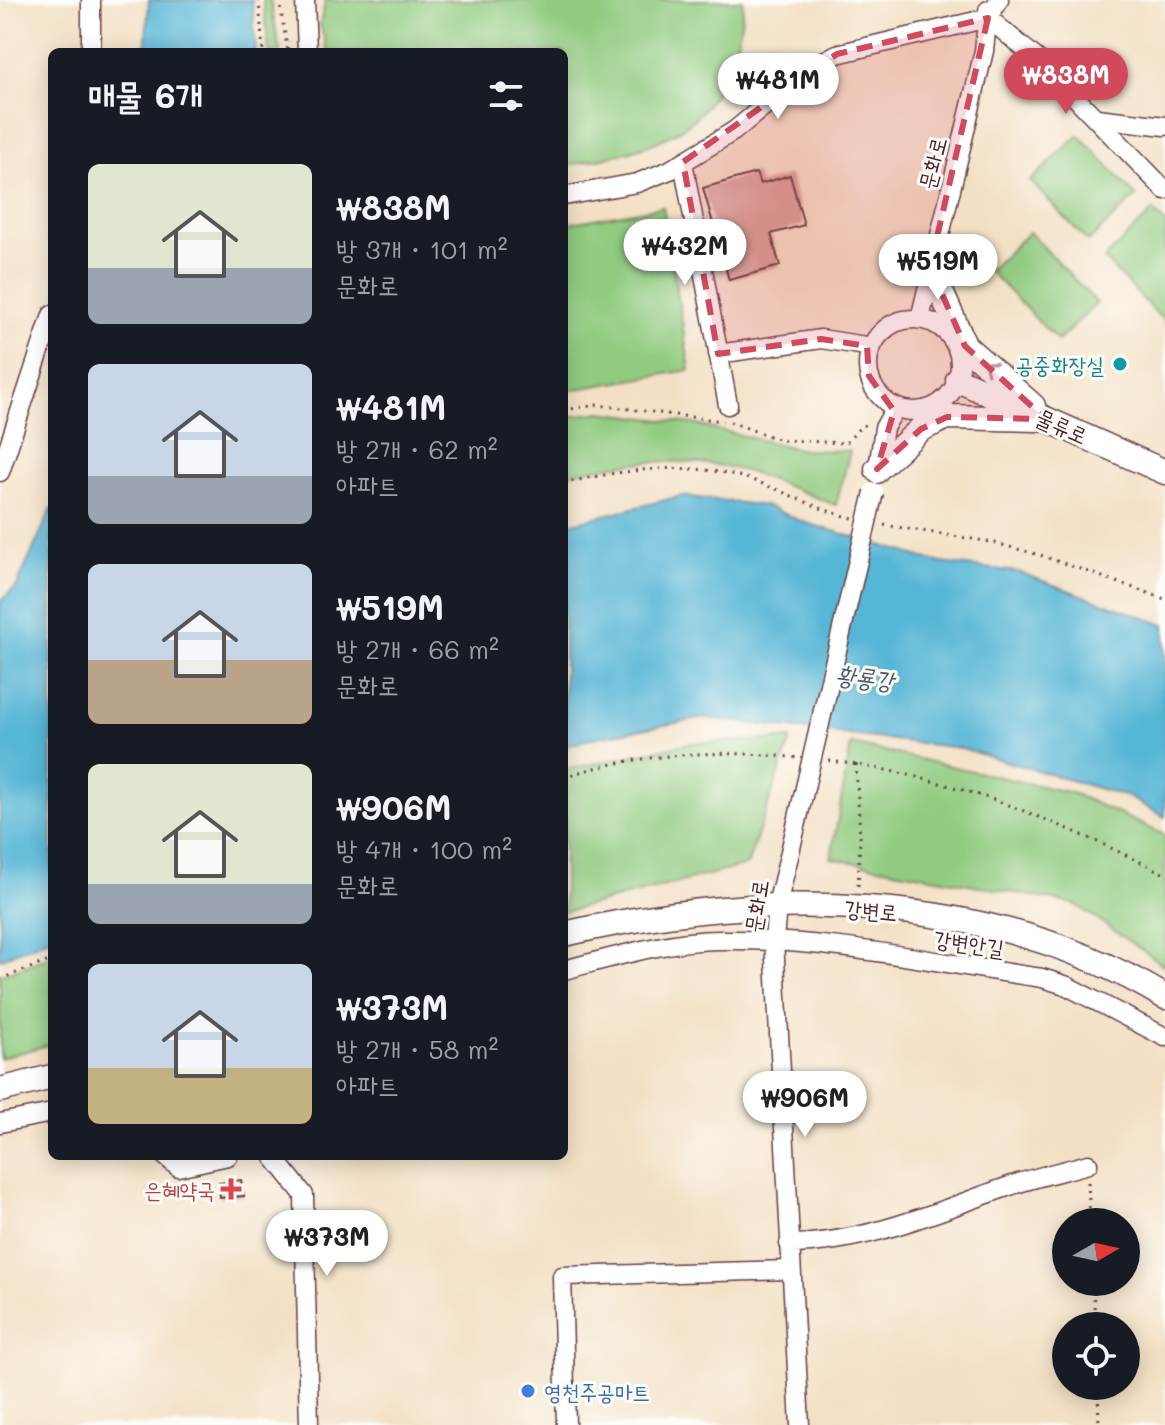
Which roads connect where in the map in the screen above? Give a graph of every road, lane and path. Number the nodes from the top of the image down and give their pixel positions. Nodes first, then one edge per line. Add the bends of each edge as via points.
1 (91, 0) edge
2 (259, 0) edge
3 (279, 0) edge
4 (305, 0) edge
5 (999, 0) edge
6 (988, 9) edge
7 (91, 48) edge
8 (263, 48) edge
9 (287, 48) edge
10 (307, 48) edge
11 (1097, 118) junction
12 (1165, 126) edge
13 (683, 162) junction
14 (1165, 190) edge
15 (568, 195) edge
16 (930, 267) junction
17 (920, 319) junction
18 (48, 327) edge
19 (872, 347) junction
20 (718, 354) junction
21 (958, 380) junction
22 (728, 405) dead end
23 (896, 407) junction
24 (568, 409) edge
25 (1046, 419) junction
26 (884, 428) junction
27 (0, 472) edge
28 (1165, 472) edge
29 (876, 481) junction
30 (799, 758) dead end
31 (828, 761) dead end
32 (856, 764) junction
33 (568, 776) edge
34 (1165, 874) edge
35 (777, 905) junction
36 (856, 907) junction
37 (568, 933) edge
38 (774, 941) junction
39 (48, 961) edge
40 (568, 969) edge
41 (0, 979) edge
42 (1165, 997) edge
43 (1165, 1037) edge
44 (48, 1078) edge
45 (0, 1090) edge
46 (48, 1114) edge
47 (0, 1123) edge
48 (170, 1160) edge
49 (210, 1160) edge
50 (276, 1160) edge
51 (1088, 1164) joint
52 (1090, 1208) edge
53 (789, 1244) junction
54 (790, 1270) junction
55 (1098, 1400) edge
56 (309, 1425) edge
57 (566, 1425) edge
58 (800, 1425) edge
59 (1099, 1425) edge

1 - 7 street
2 - 8 path
3 - 9 path
4 - 10 street
5 - 6 street
6 - 11 street
6 - 13 street via 837,54
6 - 16 street, 문화로 via 984,51
11 - 12 street
11 - 14 street
13 - 15 street via 637,183
13 - 20 street
16 - 17 street, 문화로
25 -> 16 main road via 965,346
17 - 19 street via 891,325
17 - 21 street via 945,330 953,340 959,353
18 - 27 street
19 - 20 street via 821,339
19 - 23 street via 869,376 875,390
20 - 22 street
21 - 23 street via 951,393 927,410
21 - 25 main road, 물류로
23 - 26 street, 문화로
24 - 26 path via 597,405 720,420 780,440 846,443 862,425
25 - 28 main road, 물류로
25 - 29 main road via 947,417 921,429
26 - 29 street, 문화로
29 - 35 street, 문화로, bridge
30 - 33 path via 642,758
31 - 32 path
32 - 34 path via 1006,802
32 - 36 path
35 - 36 main road, 강변로
35 - 37 main road, 강변로 via 659,915
35 - 38 street, 문화로
36 - 42 main road, 강변로 via 977,924 1031,938 1075,951
38 - 40 street, 강변안길 via 717,940
38 - 43 street, 강변안길 via 1042,978
38 - 53 street, 문화로
39 - 41 path
44 - 45 main road
46 - 47 street
48 - 49 street via 178,1167
50 - 56 street via 304,1195
51 - 52 path
51 - 53 street via 886,1230
53 - 54 street, 문화로
54 - 57 street via 562,1276
54 - 58 street, 문화로
55 - 59 path

